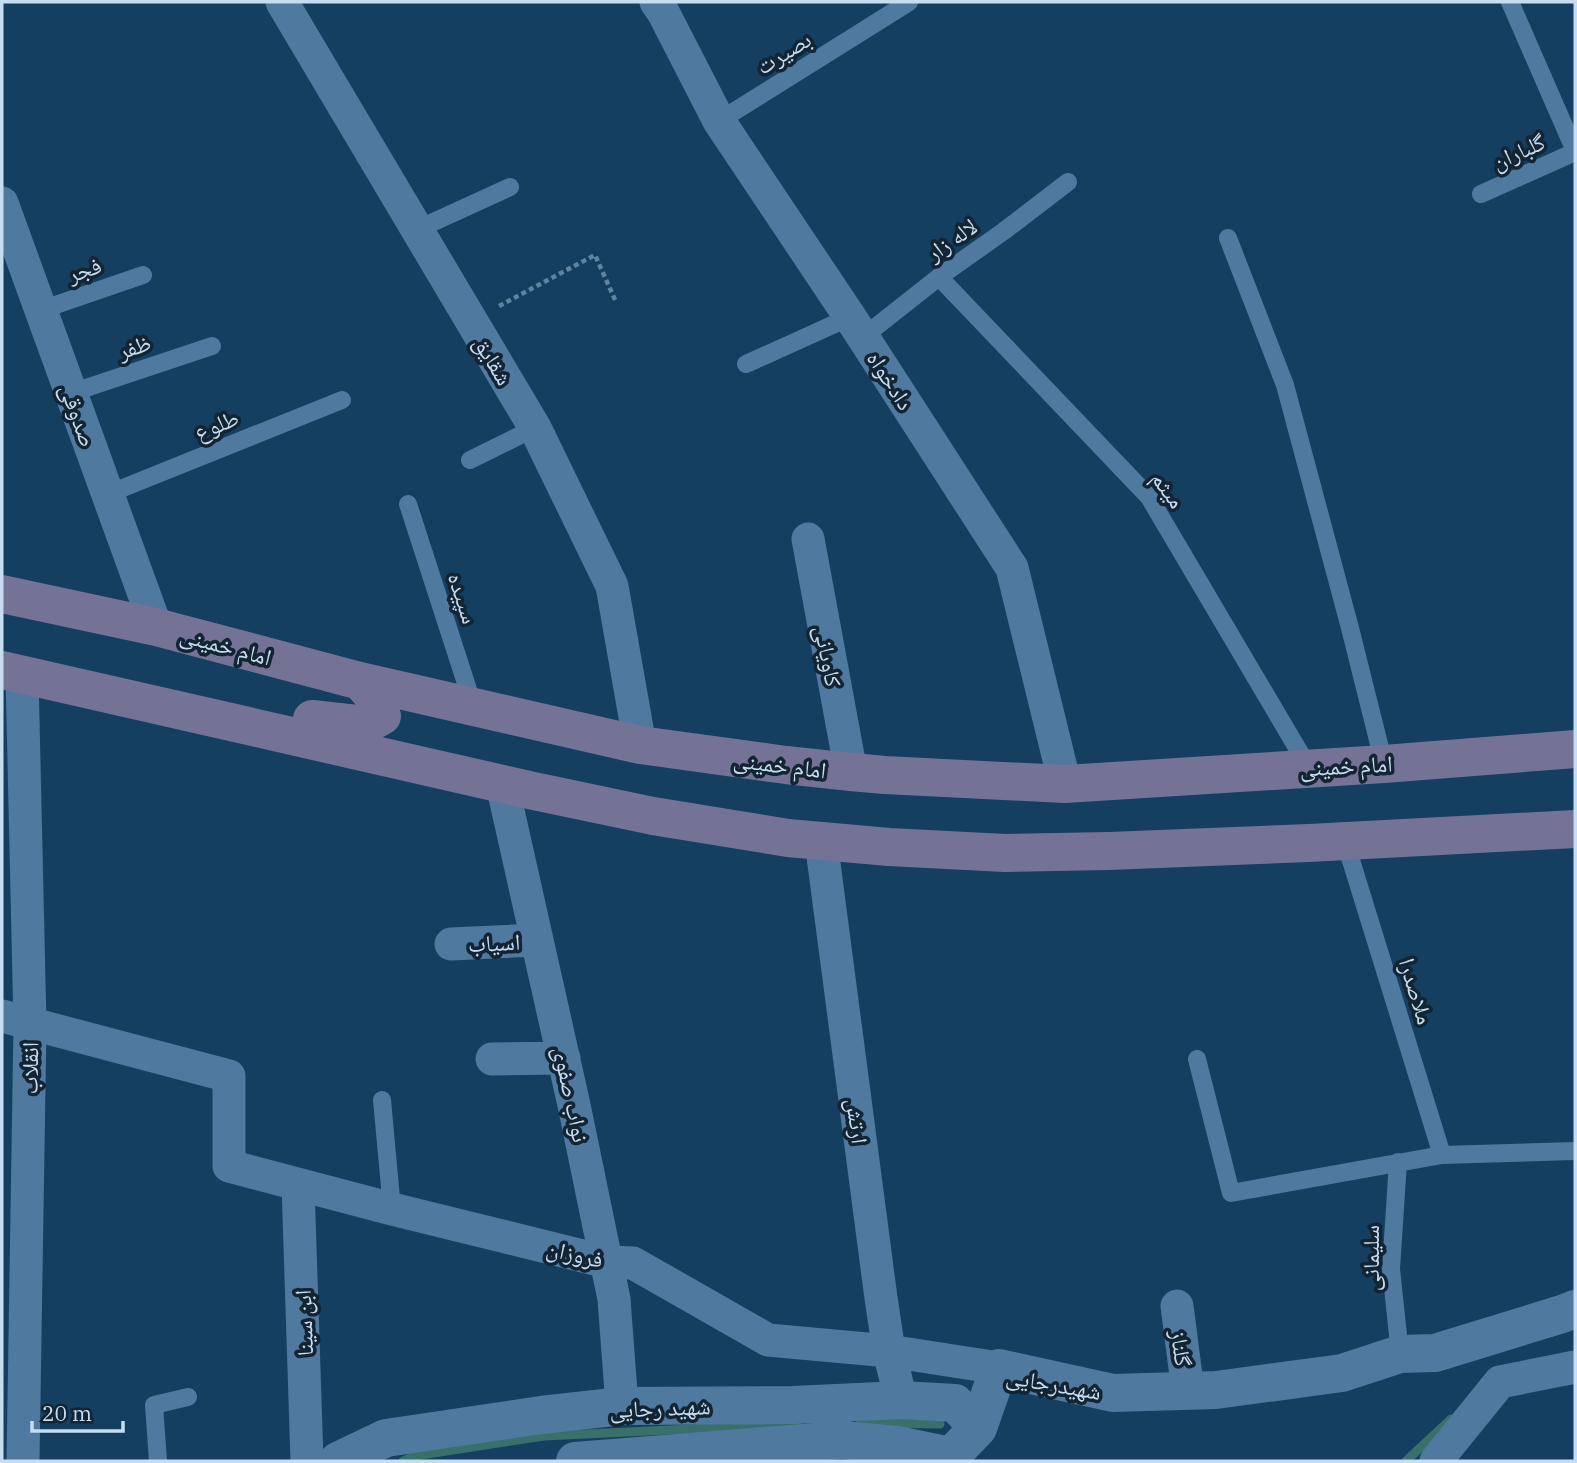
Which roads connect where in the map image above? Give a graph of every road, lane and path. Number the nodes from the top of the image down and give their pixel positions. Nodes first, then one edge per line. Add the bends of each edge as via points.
1 (282, 2) edge
2 (656, 2) edge
3 (909, 2) edge
4 (1510, 2) edge
5 (719, 121) junction
6 (1575, 151) edge
7 (1068, 183) dead end
8 (510, 187) dead end
9 (1481, 194) dead end
10 (2, 203) edge
11 (416, 230) junction
12 (1228, 238) dead end
13 (143, 275) dead end
14 (939, 276) junction
15 (616, 302) dead end
16 (41, 310) junction
17 (471, 321) junction
18 (857, 327) junction
19 (212, 346) dead end
20 (746, 365) dead end
21 (71, 393) junction
22 (342, 400) dead end
23 (535, 428) junction
24 (470, 460) dead end
25 (108, 494) junction
26 (408, 504) dead end
27 (808, 539) dead end
28 (2, 594) edge
29 (156, 627) junction
30 (12, 673) edge
31 (360, 681) junction
32 (474, 708) junction
33 (213, 718) junction
34 (640, 745) junction
35 (1575, 749) edge
36 (1384, 764) junction
37 (1309, 768) junction
38 (851, 772) junction
39 (502, 784) junction
40 (1065, 784) junction
41 (1575, 829) edge
42 (821, 841) junction
43 (1345, 841) junction
44 (537, 940) junction
45 (452, 944) dead end
46 (16, 1020) edge
47 (564, 1058) junction
48 (492, 1059) dead end
49 (1197, 1059) dead end
50 (382, 1100) dead end
51 (1575, 1151) edge
52 (1442, 1155) junction
53 (1398, 1162) junction
54 (298, 1185) junction
55 (392, 1209) junction
56 (607, 1262) junction
57 (1177, 1306) dead end
58 (1575, 1309) edge
59 (889, 1351) junction
60 (1400, 1353) junction
61 (1575, 1367) edge
62 (999, 1368) junction
63 (1188, 1391) junction
64 (188, 1397) dead end
65 (901, 1400) junction
66 (622, 1406) junction
67 (977, 1445) edge
68 (23, 1461) edge
69 (158, 1461) edge
70 (307, 1461) edge
71 (338, 1461) edge
72 (575, 1461) edge
73 (1436, 1461) edge

1 - 11 street, شقایق
2 - 5 street, دادخواه
3 - 5 lane, بصیرت
4 - 6 lane
5 - 18 street, دادخواه
6 - 9 lane, گلباران
7 - 14 lane, لاله زار
8 - 11 lane
10 - 16 street, صدوقی
11 - 17 street, شقایق
12 - 36 lane via 1284,385
13 - 16 lane, فجر
14 - 18 lane, لاله زار
14 - 37 lane, میثم via 1149,497
15 - 17 path via 595,255
16 - 21 street, صدوقی
17 - 23 street, شقایق
18 - 20 lane, لاله زار
18 - 40 street, دادخواه via 1012,568
19 - 21 lane, ظفر
21 - 25 street, صدوقی
22 - 25 lane, طلوع
23 - 24 lane
23 - 34 street, شقایق via 612,586
25 - 29 street, صدوقی
26 - 32 lane, سپیده
27 - 38 street, کاویانی
28 - 29 main road, امام خمینی
29 - 31 main road, امام خمینی
30 - 33 main road
30 - 46 street, انقلاب
31 - 32 main road, امام خمینی
31 - 33 main road via 376,699 382,716 366,725 259,713
32 - 34 main road, امام خمینی
33 - 39 main road
34 - 38 main road, امام خمینی
35 - 36 main road, امام خمینی
36 - 37 main road, امام خمینی
37 - 40 main road, امام خمینی
38 - 40 main road, امام خمینی
39 - 42 main road via 653,816
39 - 44 street, نواب صفوی
41 - 43 main road
42 - 43 main road via 1005,853
42 - 59 street, ارتش
43 - 52 lane, ملاصدرا
44 - 45 street, اسیاب
44 - 47 street, نواب صفوی
46 - 54 street, فروزان via 229,1076 229,1166
46 - 68 street, انقلاب
47 - 48 street
47 - 56 street, نواب صفوی
49 - 53 lane via 1231,1194
50 - 55 lane
51 - 52 lane
52 - 53 lane
53 - 60 lane, سلیمانی via 1391,1269
54 - 55 street, فروزان
54 - 70 street, ابن سینا
55 - 56 street, فروزان
56 - 59 street, فروزان via 633,1263 768,1340
56 - 66 street, نواب صفوی
57 - 63 street, گلناز
58 - 60 street, شهیدرجایی via 1435,1353
59 - 62 street, فروزان
59 - 65 street, ارتش
60 - 63 street, شهیدرجایی via 1342,1373
61 - 73 street via 1500,1382
62 - 63 street, شهیدرجایی via 1112,1393
62 - 67 street, شهیدرجایی
64 - 69 lane via 154,1405
65 - 66 street, شهید رجایی
65 - 67 street, شهید رجایی via 955,1403
66 - 71 street, شهید رجایی via 386,1438
67 - 72 street, شهیدرجایی via 951,1456 842,1440

